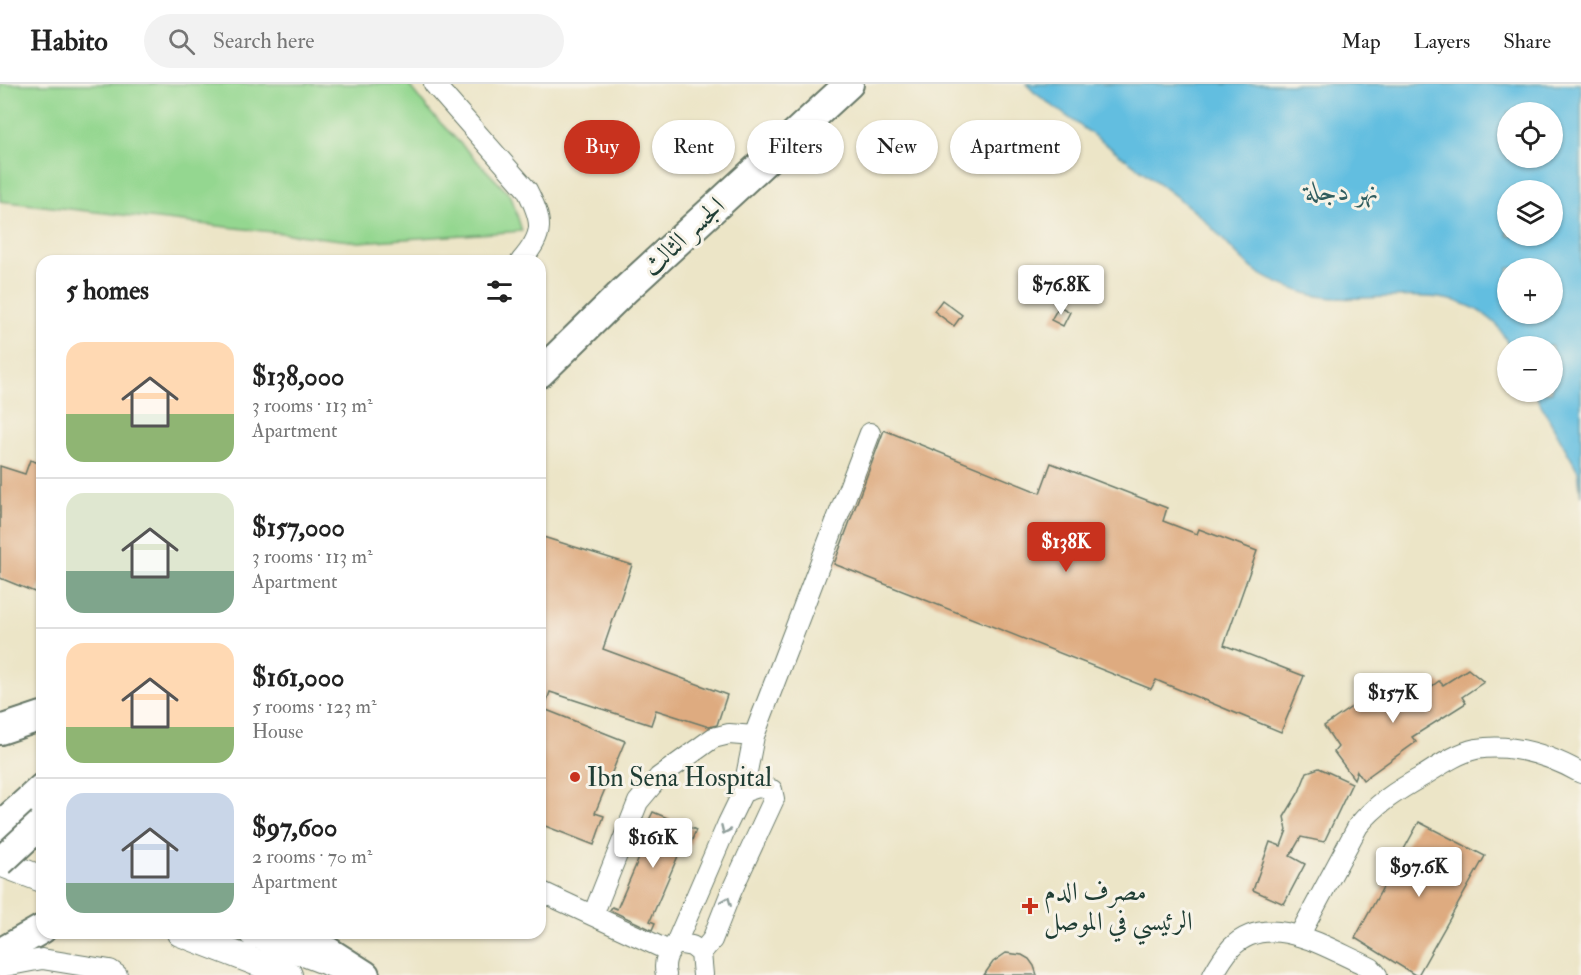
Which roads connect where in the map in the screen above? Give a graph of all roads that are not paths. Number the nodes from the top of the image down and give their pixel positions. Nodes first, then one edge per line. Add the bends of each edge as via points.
1 (434, 84) edge
2 (828, 84) edge
3 (849, 84) edge
4 (525, 255) edge
5 (620, 286) junction
6 (546, 346) edge
7 (546, 366) edge
8 (870, 433) dead end
9 (36, 718) edge
10 (0, 730) edge
11 (754, 736) junction
12 (1581, 773) edge
13 (744, 792) junction
14 (36, 793) edge
15 (0, 826) edge
16 (36, 828) edge
17 (0, 833) edge
18 (36, 847) edge
19 (0, 862) edge
20 (36, 877) edge
21 (546, 894) edge
22 (593, 915) junction
23 (36, 932) edge
24 (1299, 936) junction
25 (196, 939) edge
26 (268, 939) edge
27 (313, 939) edge
28 (673, 947) junction
29 (0, 953) edge
30 (701, 953) junction
31 (0, 967) edge
32 (117, 975) edge
33 (289, 975) edge
34 (364, 975) edge
35 (666, 975) edge
36 (703, 975) edge
37 (1213, 975) edge
38 (1377, 975) edge

1 - 4 street via 527,190 539,220 539,236
2 - 5 highway, الجسر الثالث
3 - 5 highway, الجسر الثالث
5 - 6 highway
5 - 7 highway
8 - 11 street
9 - 10 highway
11 - 13 street
11 - 22 street via 729,734 713,738 659,777 638,802
12 - 24 street via 1564,763 1516,749 1475,749 1455,757 1369,813 1358,826
13 -> 28 street
30 -> 13 street via 712,940 774,799 772,790 758,787
14 - 15 highway
16 - 19 highway, bridge
17 - 18 main road
19 - 20 main road
21 - 22 street
22 - 28 street
23 - 29 highway
24 - 37 street via 1281,931 1246,937 1232,947
24 - 38 street via 1364,964
25 - 33 main road
26 - 34 main road
27 - 34 highway
28 - 30 street via 692,946
28 - 35 street via 664,966
30 - 36 street
31 - 32 street via 42,958 110,970

